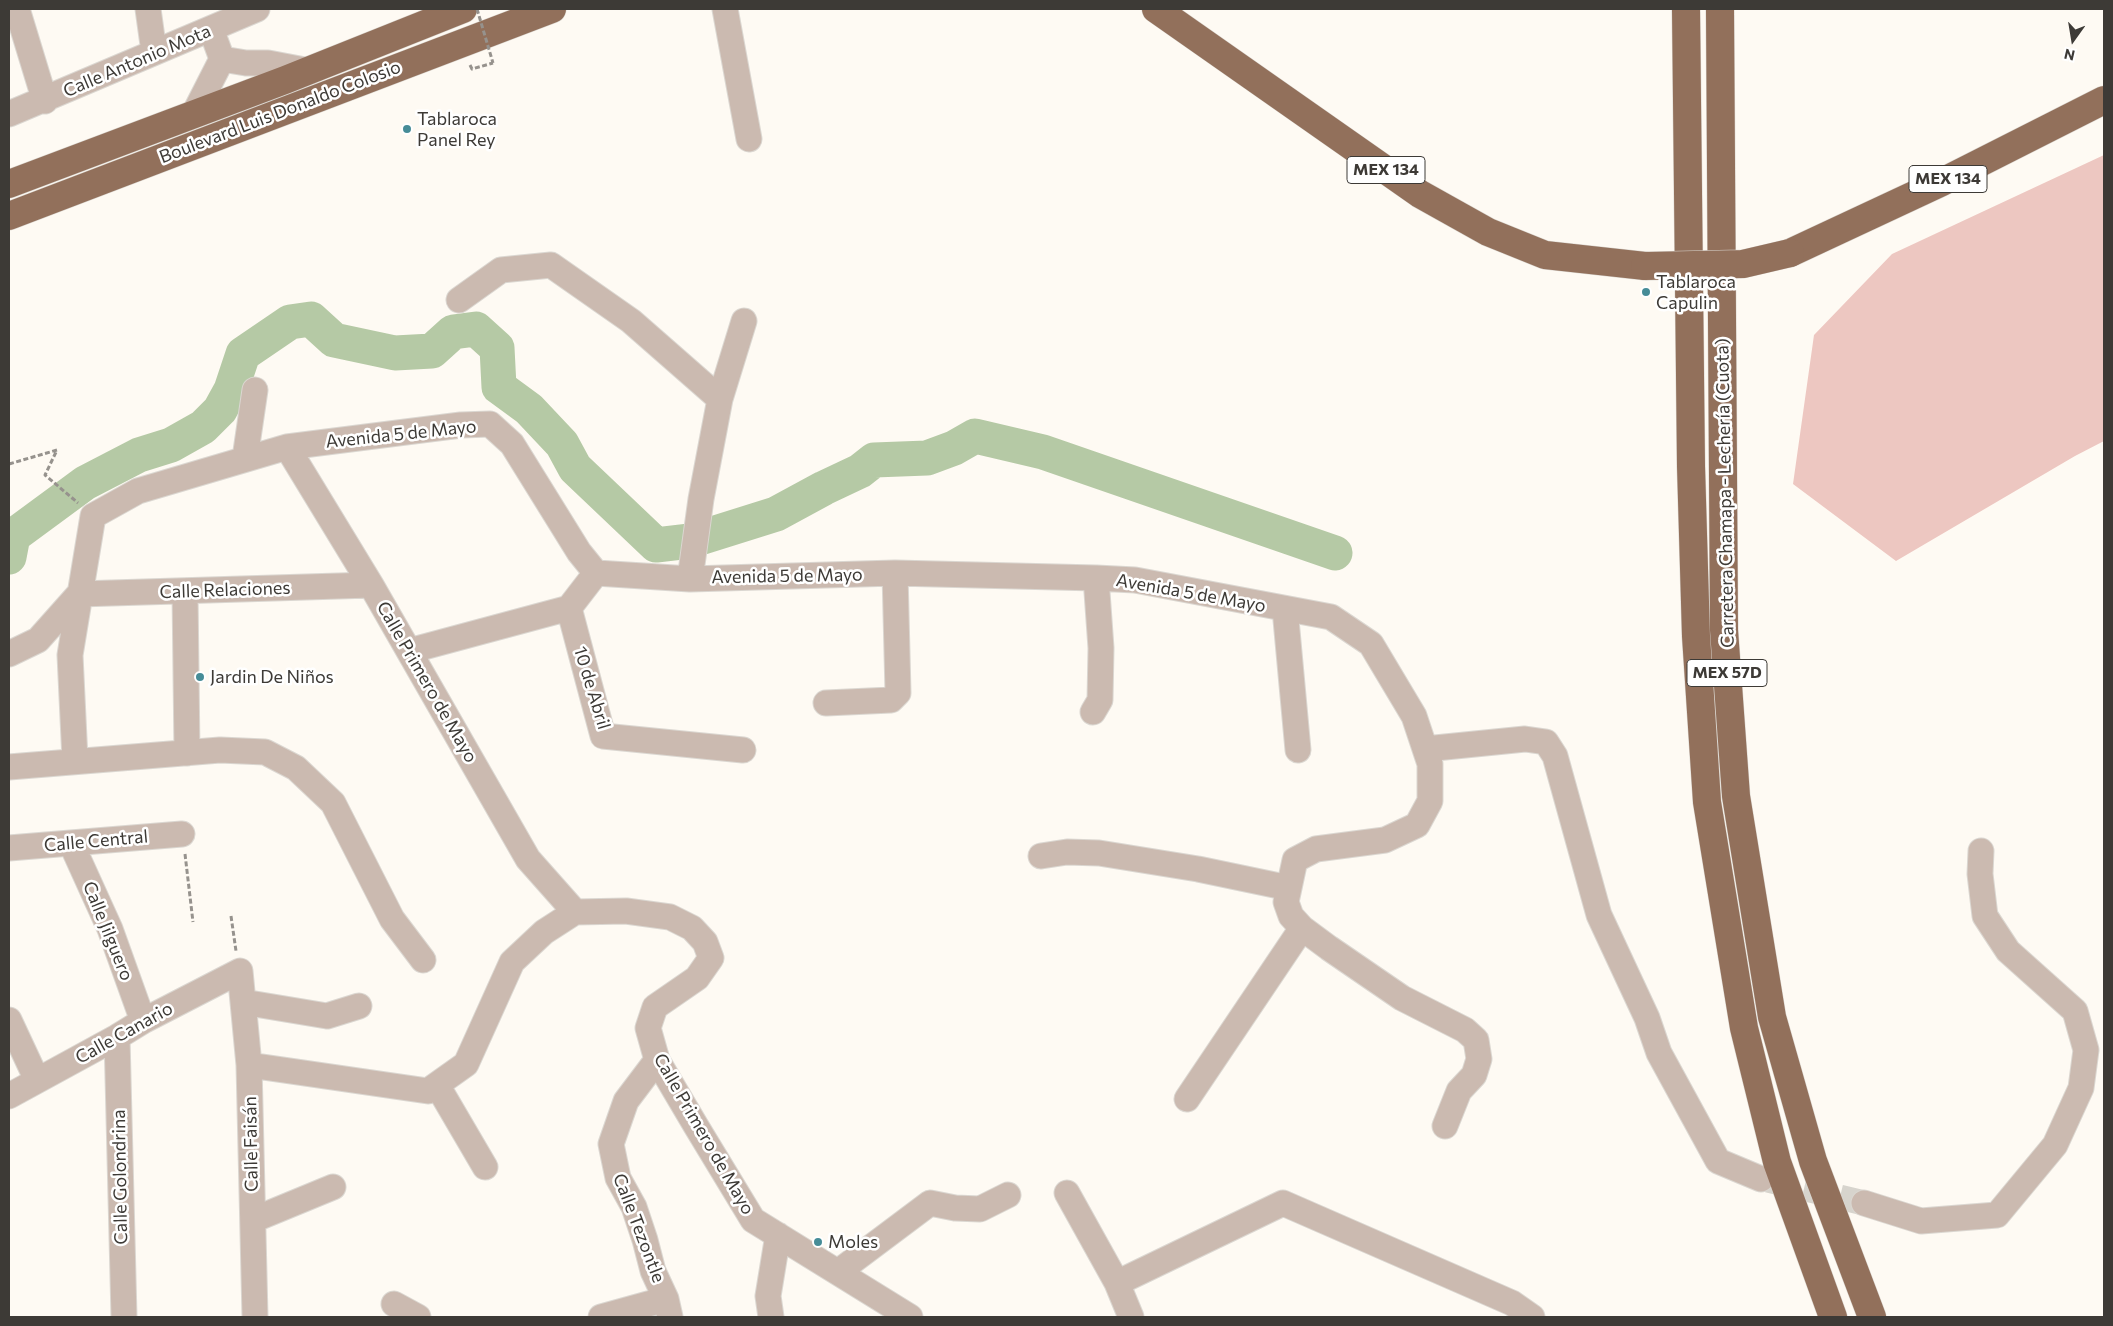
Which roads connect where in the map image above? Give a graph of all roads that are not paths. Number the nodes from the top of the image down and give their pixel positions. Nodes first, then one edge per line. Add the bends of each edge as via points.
1 (17, 9) edge
2 (148, 9) edge
3 (257, 9) edge
4 (464, 9) edge
5 (552, 9) edge
6 (725, 9) edge
7 (1156, 9) edge
8 (1686, 9) edge
9 (1720, 9) edge
10 (211, 29) junction
11 (154, 52) junction
12 (222, 58) junction
13 (310, 70) junction
14 (45, 100) junction
15 (2104, 100) edge
16 (195, 112) junction
17 (9, 114) edge
18 (750, 139) dead end
19 (9, 184) edge
20 (9, 216) edge
21 (460, 300) dead end
22 (744, 321) dead end
23 (255, 390) dead end
24 (720, 399) junction
25 (286, 447) junction
26 (245, 458) junction
27 (895, 573) junction
28 (596, 574) junction
29 (690, 578) junction
30 (1096, 578) junction
31 (371, 584) junction
32 (186, 592) junction
33 (79, 594) junction
34 (569, 608) junction
35 (1284, 609) junction
36 (409, 651) junction
37 (9, 654) edge
38 (826, 703) dead end
39 (1093, 712) dead end
40 (1425, 749) junction
41 (743, 750) dead end
42 (1298, 750) dead end
43 (188, 753) junction
44 (75, 760) junction
45 (9, 766) edge
46 (182, 834) road end
47 (71, 843) junction
48 (9, 848) edge
49 (1981, 851) dead end
50 (1041, 856) dead end
51 (1289, 888) junction
52 (575, 912) junction
53 (1302, 928) junction
54 (423, 960) dead end
55 (240, 972) joint
56 (243, 1002) junction
57 (359, 1006) dead end
58 (9, 1020) edge
59 (143, 1021) junction
60 (117, 1037) junction
61 (657, 1060) junction
62 (249, 1065) junction
63 (37, 1080) junction
64 (437, 1085) junction
65 (9, 1096) edge
66 (1187, 1099) dead end
67 (1445, 1126) dead end
68 (485, 1167) dead end
69 (1761, 1179) tunnel mouth
70 (333, 1187) dead end
71 (1068, 1193) dead end
72 (1008, 1195) dead end
73 (1864, 1203) tunnel mouth
74 (253, 1220) junction
75 (778, 1235) junction
76 (838, 1272) junction
77 (1117, 1283) junction
78 (394, 1304) dead end
79 (668, 1308) edge
80 (124, 1317) edge
81 (255, 1317) edge
82 (418, 1317) edge
83 (601, 1317) edge
84 (771, 1317) edge
85 (910, 1317) edge
86 (1131, 1317) edge
87 (1532, 1317) edge
88 (1832, 1317) edge
89 (1872, 1317) edge

1 - 14 street, Calle Antonio Mota
2 - 11 street
3 - 10 street, Calle Antonio Mota
4 - 13 highway, Boulevard Luis Donaldo Colosio
5 - 20 highway, Boulevard Luis Donaldo Colosio
6 - 18 street
7 - 15 highway, MEX 134, bridge via 1420,194 1488,232 1545,255 1604,263 1644,266 1743,264 1790,253 1942,182
8 - 88 highway, Carretera Chamapa - Lechería (Cuota) / MEX 57D via 1691,466 1696,636 1707,802 1744,1028 1777,1162
9 - 89 highway, Carretera Chamapa - Lechería (Cuota) / MEX 57D via 1724,630 1736,796 1772,1017 1813,1161
10 - 11 street, Calle Antonio Mota
10 - 12 street
11 - 14 street, Calle Antonio Mota
12 - 13 street
12 - 16 street
13 - 16 highway, Boulevard Luis Donaldo Colosio
14 - 17 street, Calle Antonio Mota
16 - 19 highway, Boulevard Luis Donaldo Colosio
21 - 24 street via 501,270 551,265 631,321
22 - 24 street
23 - 26 street
24 - 29 street
25 - 26 street, Avenida 5 de Mayo
25 - 28 street, Avenida 5 de Mayo via 490,424 512,444
25 - 31 street, Calle Primero de Mayo
26 - 33 street, Avenida 5 de Mayo via 138,491 92,516
27 - 29 street, Avenida 5 de Mayo
27 - 30 street, Avenida 5 de Mayo
27 - 38 street via 898,693 891,700
28 - 29 street, Avenida 5 de Mayo
28 - 34 street
30 - 35 street, Avenida 5 de Mayo via 1135,580
30 - 39 street via 1101,648 1100,700
31 - 32 street, Calle Relaciones
31 - 36 street, Calle Primero de Mayo
32 - 33 street, Calle Relaciones
32 - 43 street
33 - 37 street via 38,640
33 - 44 street via 70,655
34 - 36 street
34 - 41 street, 10 de Abril via 603,736
35 - 40 street, Avenida 5 de Mayo via 1331,617 1372,644 1414,716
35 - 42 street
36 - 52 street, Calle Primero de Mayo via 528,859
40 - 51 street, Avenida 5 de Mayo via 1430,764 1430,801 1417,825 1385,840 1316,849 1295,860
40 - 69 street via 1525,739 1546,742 1555,756 1599,915 1647,1018 1660,1054 1718,1161
43 - 44 street
43 - 54 street via 220,750 265,752 296,768 333,803 392,920
44 - 45 street
46 - 47 street, Calle Central
47 - 48 street, Calle Central
47 - 59 street, Calle Jilguero via 110,930
49 - 73 street via 1980,874 1986,916 2008,951 2076,1010 2086,1050 2081,1088 2055,1145 1997,1214 1921,1221
50 - 51 street via 1067,852 1098,853
51 - 53 street, Avenida 5 de Mayo via 1286,902 1291,916
52 - 61 street, Calle Primero de Mayo via 626,911 670,917 692,928 705,942 711,958 696,978 655,1007 648,1028
52 - 64 street via 544,932 512,962 466,1064
53 - 66 street
53 - 67 street, Avenida 5 de Mayo via 1402,998 1465,1030 1476,1040 1479,1059 1474,1075 1459,1091
55 - 56 street, Calle Faisán
55 - 59 street, Calle Canario
56 - 57 street via 327,1016
56 - 62 street, Calle Faisán
58 - 63 street
59 - 60 street, Calle Canario
60 - 63 street, Calle Canario
60 - 80 street, Calle Golondrina
61 - 75 street, Calle Primero de Mayo via 753,1220
61 - 79 street, Calle Tezontle via 626,1101 611,1144 618,1178 634,1207
62 - 64 street via 428,1090
62 - 74 street, Calle Faisán
63 - 65 street, Calle Canario
64 - 68 street
70 - 74 street
71 - 77 street
72 - 76 street via 980,1209 930,1203
74 - 81 street, Calle Faisán
75 - 76 street, Calle Primero de Mayo
75 - 84 street via 768,1296
76 - 85 street, Calle Primero de Mayo
77 - 86 street
77 - 87 street via 1283,1203 1512,1303
78 - 82 street
79 - 83 street

